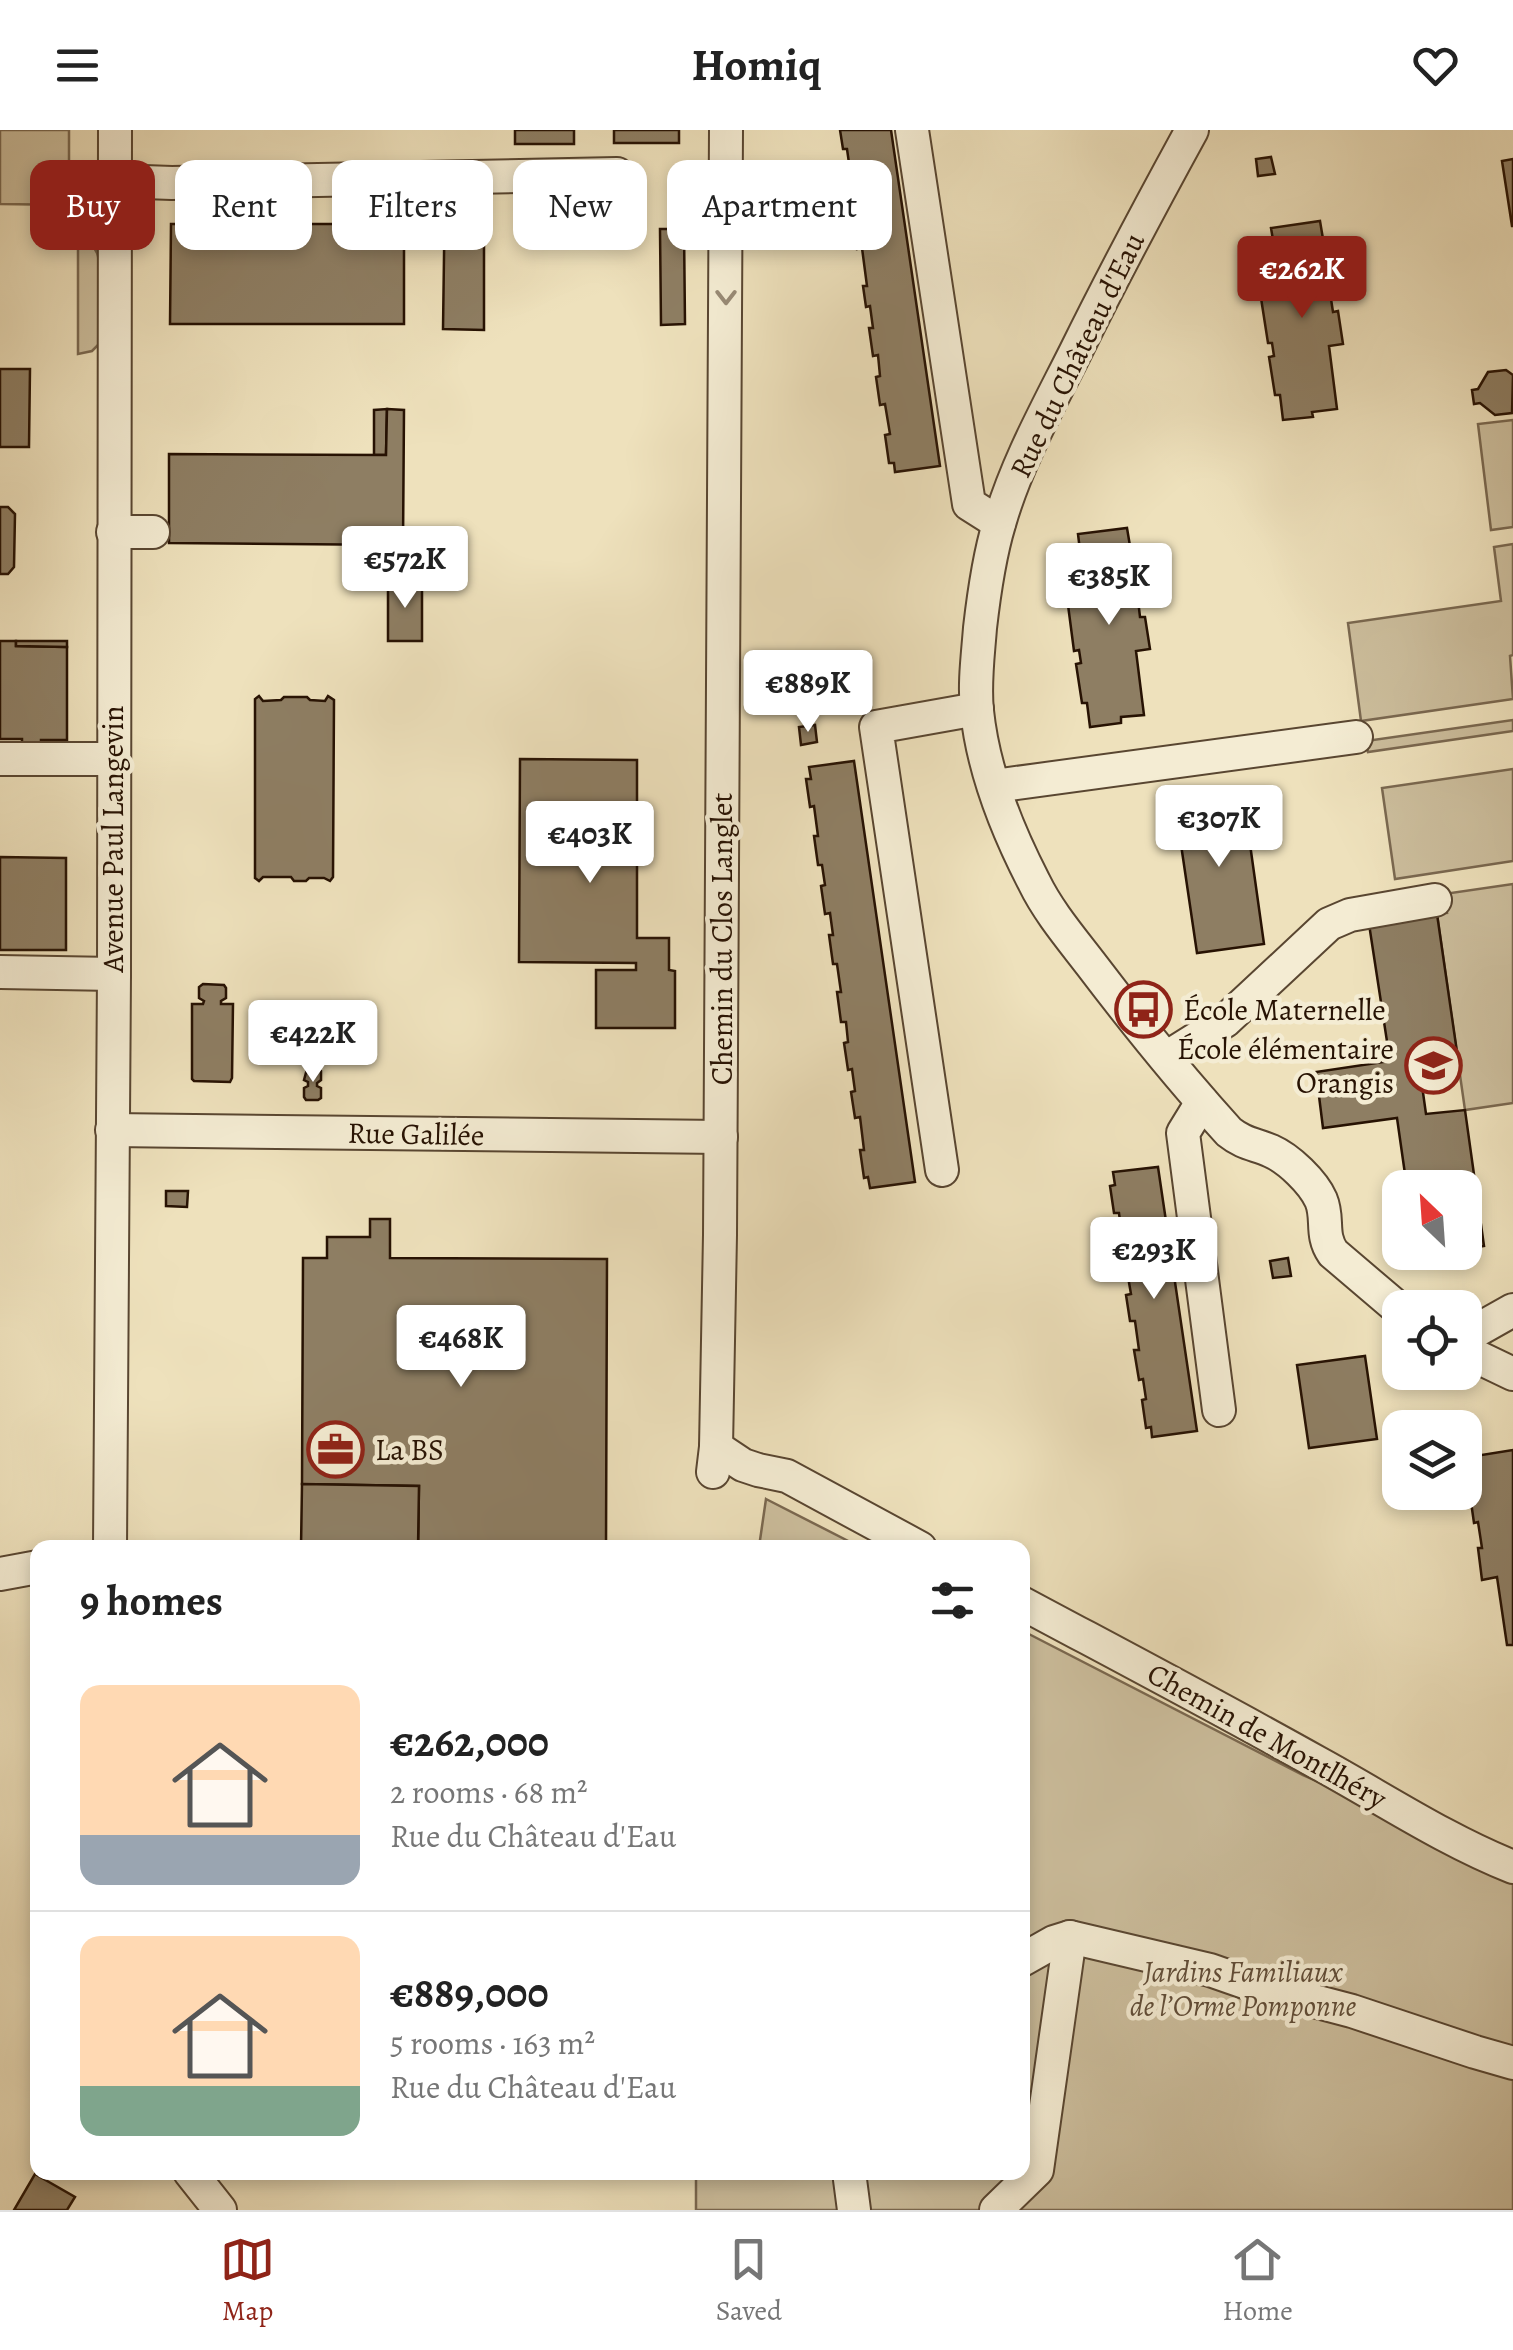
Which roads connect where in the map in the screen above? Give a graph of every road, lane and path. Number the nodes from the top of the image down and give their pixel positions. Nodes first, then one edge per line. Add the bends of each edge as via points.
1 (116, 130) edge
2 (726, 130) edge
3 (912, 130) edge
4 (1192, 130) edge
5 (116, 160) edge
6 (513, 176) edge
7 (155, 182) edge
8 (115, 250) edge
9 (999, 524) junction
10 (113, 532) junction
11 (154, 532) dead end
12 (977, 710) junction
13 (1356, 737) dead end
14 (113, 759) junction
15 (0, 760) edge
16 (994, 786) junction
17 (1436, 900) dead end
18 (0, 972) edge
19 (114, 974) junction
20 (1166, 1058) junction
21 (1202, 1102) junction
22 (112, 1130) junction
23 (721, 1137) junction
24 (942, 1170) dead end
25 (1382, 1295) edge
26 (1513, 1310) edge
27 (1482, 1327) edge
28 (1482, 1358) edge
29 (1513, 1374) edge
30 (1219, 1410) dead end
31 (110, 1540) edge
32 (905, 1540) edge
33 (30, 1568) edge
34 (0, 1574) edge
35 (1030, 1607) edge
36 (1513, 1866) edge
37 (1070, 1938) junction
38 (1030, 1956) edge
39 (1513, 2062) edge
40 (1030, 2145) edge
41 (196, 2180) edge
42 (850, 2180) edge
43 (1015, 2180) edge
44 (220, 2210) edge
45 (854, 2210) edge
46 (996, 2210) edge

1 - 5 street, Avenue Paul Langevin
2 -> 23 street, Chemin du Clos Langlet
3 - 9 street via 969,504
4 - 9 street, Rue du Château d'Eau via 1056,391
6 - 7 street
8 - 10 street, Avenue Paul Langevin
9 - 12 street, Rue du Château d'Eau via 982,615
10 - 11 street
10 - 14 street, Avenue Paul Langevin
12 - 16 street, Rue du Château d'Eau
12 - 24 street via 876,727
13 - 16 street
14 - 15 street
14 - 19 street, Avenue Paul Langevin
16 - 20 street, Rue du Château d'Eau via 1034,884
17 - 20 street via 1328,924 1225,1022
18 - 19 street
19 - 22 street, Avenue Paul Langevin
20 - 21 street, Rue du Château d'Eau
21 - 25 street, Rue du Château d'Eau via 1242,1142 1280,1156 1297,1171 1321,1200 1333,1253
21 - 30 street via 1183,1133
22 - 23 street, Rue Galilée
22 - 31 street, Avenue Paul Langevin
23 - 32 street, Chemin du Clos Langlet via 714,1460 787,1476
26 - 27 street
28 - 29 street
33 - 34 street
35 - 36 street, Chemin de Montlhéry
37 - 38 street
37 - 39 street via 1210,1970
37 - 40 street
41 - 44 street
42 - 45 street
43 - 46 street

